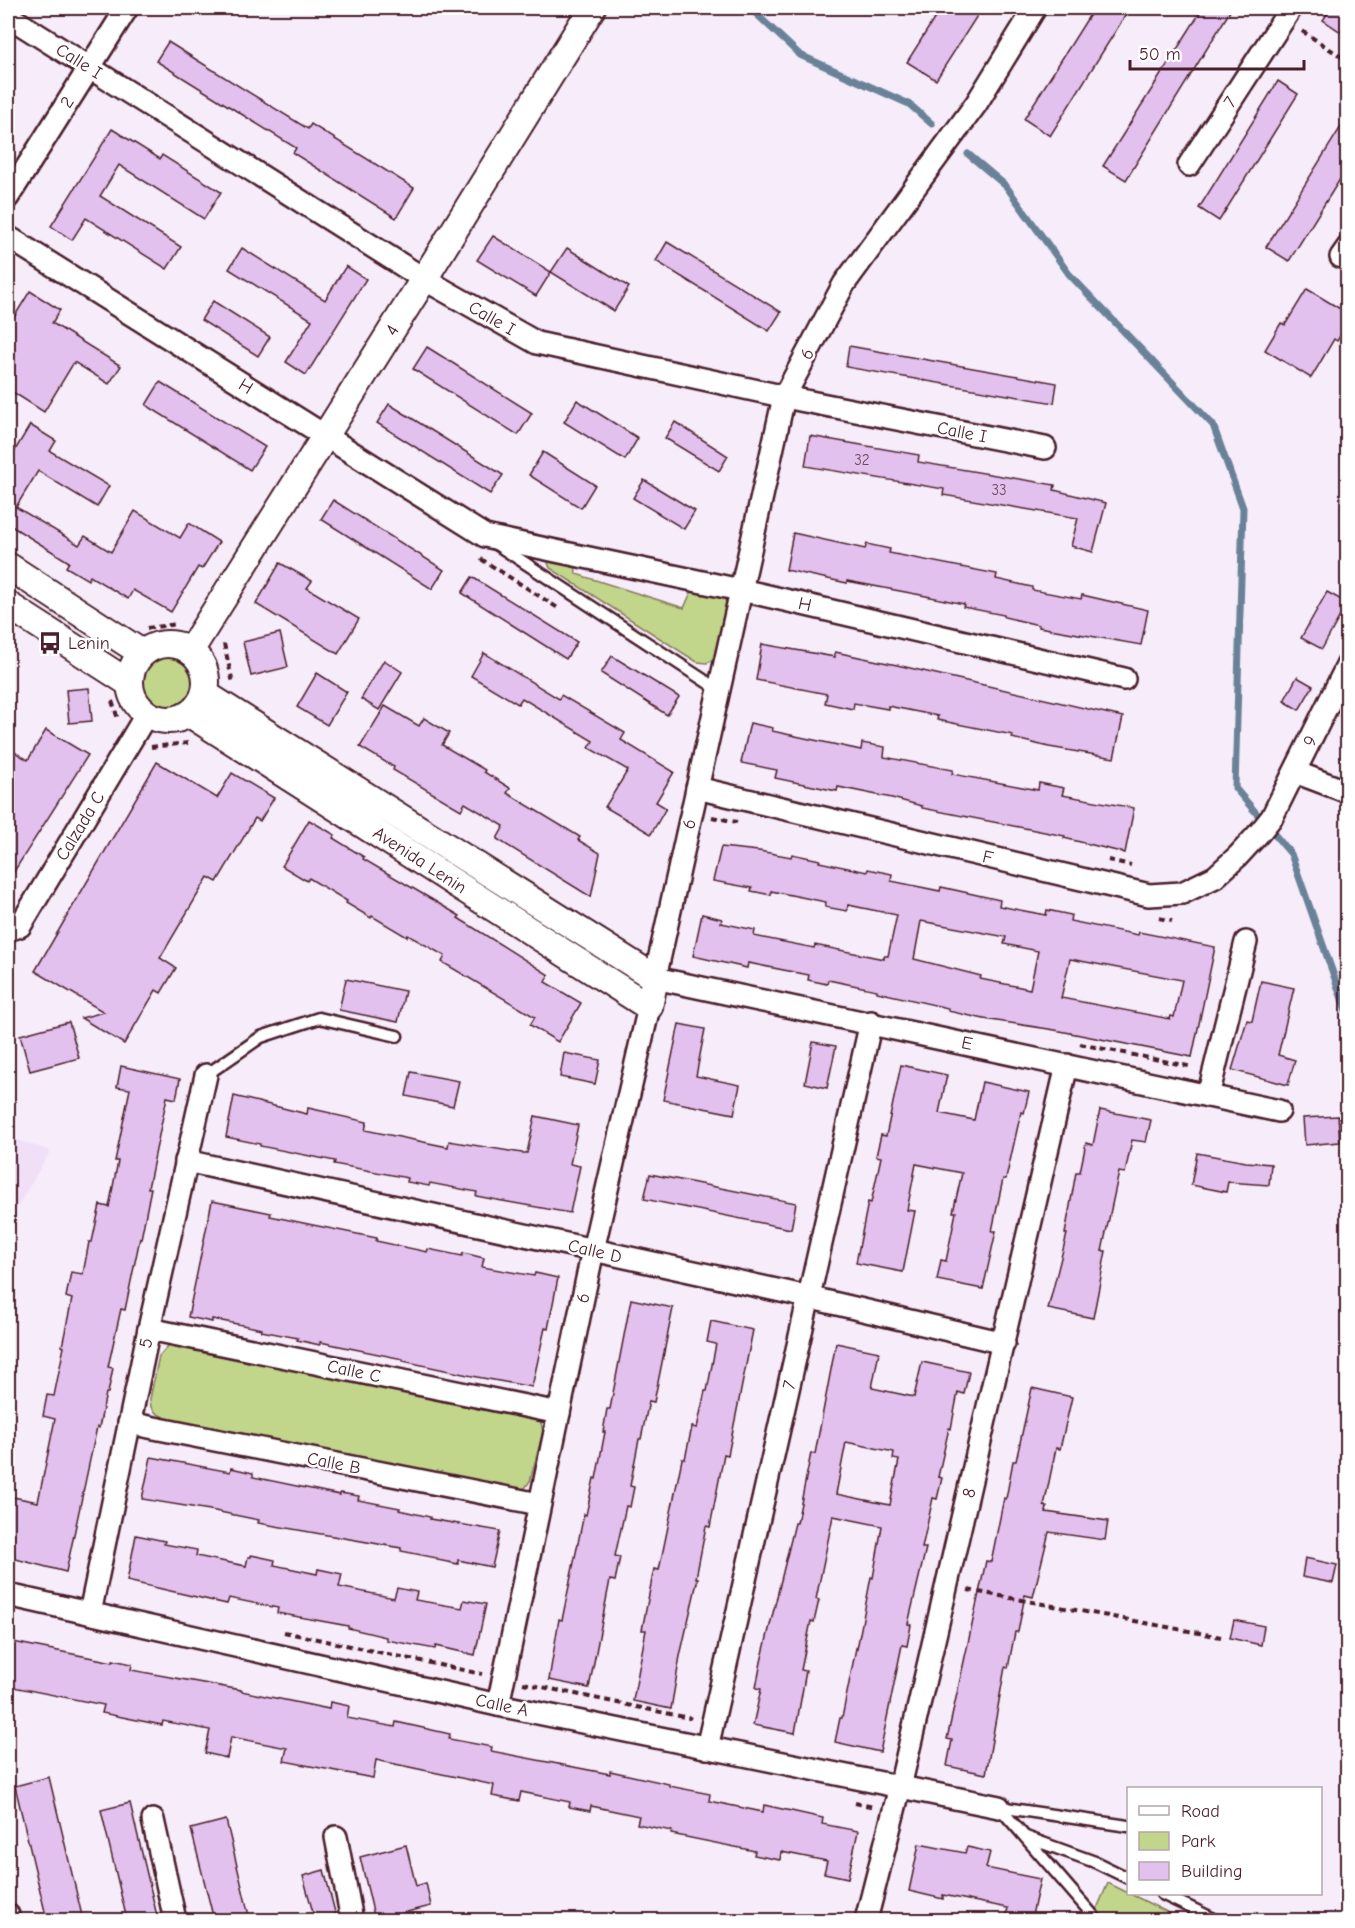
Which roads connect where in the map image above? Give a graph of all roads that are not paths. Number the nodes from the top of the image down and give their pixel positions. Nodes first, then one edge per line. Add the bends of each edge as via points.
1 (127, 8) edge
2 (592, 8) edge
3 (1035, 8) edge
4 (1287, 14) edge
5 (8, 16) edge
6 (89, 67) junction
7 (1189, 165) dead end
8 (8, 197) edge
9 (8, 237) edge
10 (424, 279) junction
11 (784, 397) junction
12 (326, 436) junction
13 (1045, 448) dead end
14 (484, 537) junction
15 (8, 566) edge
16 (742, 590) junction
17 (8, 605) edge
18 (190, 651) junction
19 (142, 653) junction
20 (1347, 664) edge
21 (1124, 679) dead end
22 (120, 689) junction
23 (719, 690) junction
24 (197, 704) junction
25 (147, 715) junction
26 (1295, 772) junction
27 (707, 790) junction
28 (1347, 792) edge
29 (1266, 824) joint
30 (8, 930) edge
31 (1246, 942) dead end
32 (655, 978) junction
33 (649, 1007) junction
34 (871, 1022) junction
35 (398, 1036) dead end
36 (1067, 1065) junction
37 (206, 1075) joint
38 (1208, 1096) junction
39 (1280, 1111) dead end
40 (186, 1161) junction
41 (593, 1250) junction
42 (809, 1297) junction
43 (149, 1329) junction
44 (1004, 1343) junction
45 (559, 1413) junction
46 (129, 1423) junction
47 (540, 1504) junction
48 (8, 1595) edge
49 (90, 1613) junction
50 (498, 1705) junction
51 (707, 1748) junction
52 (900, 1787) junction
53 (999, 1806) junction
54 (153, 1820) dead end
55 (1127, 1826) edge
56 (336, 1837) dead end
57 (1026, 1837) junction
58 (1127, 1878) edge
59 (1166, 1895) edge
60 (8, 1915) edge
61 (9, 1920) edge
62 (175, 1920) edge
63 (352, 1920) edge
64 (866, 1920) edge
65 (1097, 1920) edge
66 (1216, 1920) edge

1 - 6 street, 2
2 - 10 street, 4
3 - 11 street, 6 via 976,104 844,284
4 - 7 street, 7
5 - 6 street, Calle I
6 - 8 street, 2
6 - 10 street, Calle I
9 - 12 street, H
10 - 11 street, Calle I via 537,343
10 - 12 street, 4
11 - 13 street, Calle I
11 - 16 street, 6
12 - 14 street, H
12 - 18 street, 4
14 - 16 street, H
14 - 23 lane, H
15 - 19 street
16 - 21 street, H
16 - 23 street, 6
17 - 22 street
18 - 19 street via 166,644
18 - 24 street via 199,659 206,681
19 - 22 street
20 - 26 street, 9
22 - 25 street
23 - 27 street, 6
24 - 25 street via 180,719 157,720
24 - 32 street, Avenida Lenin
24 - 33 street, Avenida Lenin
25 - 30 street, Calzada C via 20,926
26 - 28 street
26 - 29 street, 9
27 - 29 street, F via 1149,895 1182,893 1215,878
27 - 32 street, 6
31 - 38 street
32 - 33 street, 6
32 - 34 street, E
33 - 41 street, 6
34 - 36 street, E
34 - 42 street, 7
35 - 37 lane via 319,1018 261,1037
36 - 38 street, E
36 - 44 street, 8
37 - 40 street, 5
38 - 39 street, E
40 - 41 street, Calle D
40 - 43 street, 5
41 - 42 street, Calle D
41 - 45 street, 6
42 - 44 street, Calle D
42 - 51 street, 7
43 - 45 street, Calle C
43 - 46 street, 5
44 - 52 street, 8
45 - 47 street, 6
46 - 47 street, Calle B
46 - 49 street, 5
47 - 50 street, 6
48 - 49 street, Calle A
49 - 50 street, Calle A
50 - 51 street, Calle A
51 - 52 street, Calle A
52 - 53 street, Calle A
52 - 64 street, 8
53 - 55 lane
53 - 57 lane
54 - 62 street
56 - 63 street
57 - 58 lane
57 - 65 lane
59 - 66 lane
60 - 61 street

